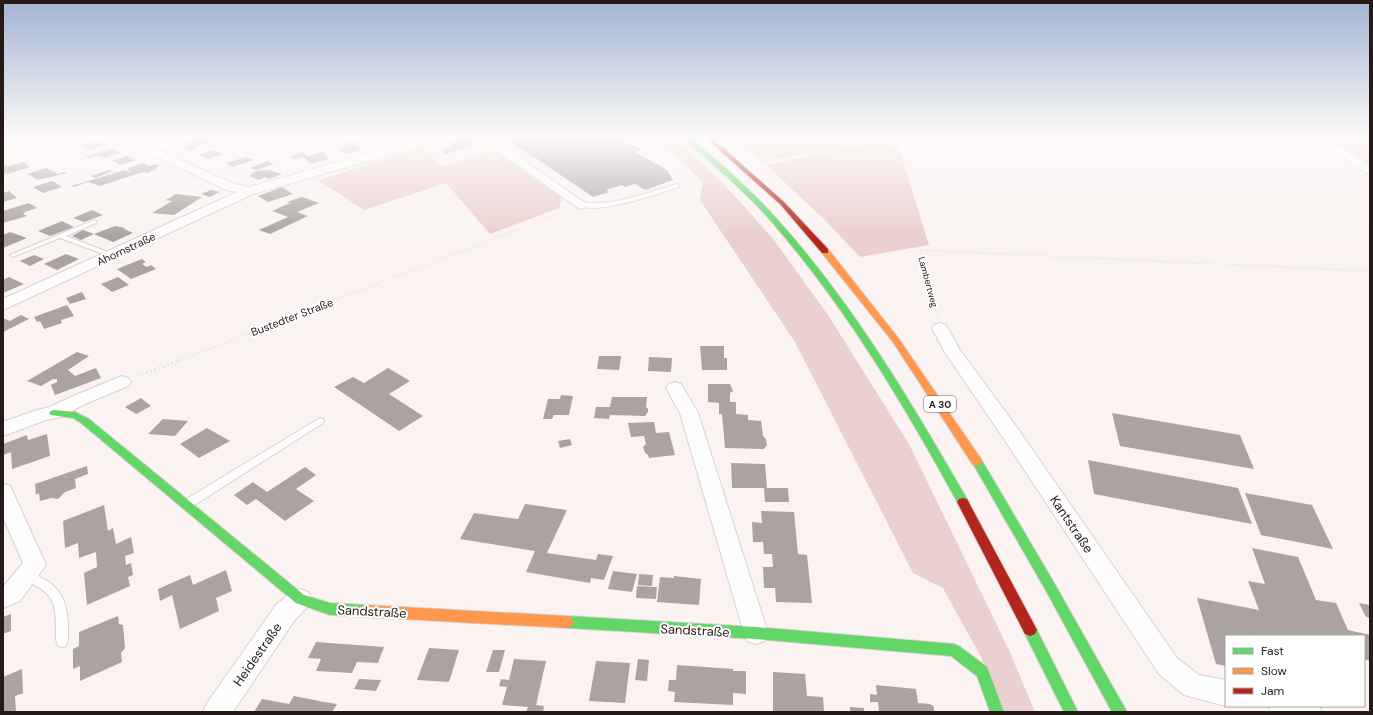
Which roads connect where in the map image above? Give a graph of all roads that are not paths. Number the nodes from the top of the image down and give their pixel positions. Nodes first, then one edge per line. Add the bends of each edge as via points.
1 (194, 170) edge
2 (323, 170) edge
3 (532, 170) edge
4 (724, 170) edge
5 (747, 170) edge
6 (678, 186) dead end
7 (249, 191) junction
8 (582, 205) joint
9 (94, 222) dead end
10 (60, 236) junction
11 (13, 255) dead end
12 (111, 255) junction
13 (3, 305) edge
14 (940, 328) road end
15 (122, 382) road end
16 (675, 388) dead end
17 (54, 413) junction
18 (320, 422) dead end
19 (3, 429) edge
20 (3, 492) edge
21 (187, 504) junction
22 (26, 576) junction
23 (3, 598) edge
24 (300, 599) junction
25 (756, 633) junction
26 (62, 642) dead end
27 (1225, 693) edge
28 (1286, 707) edge
29 (217, 712) edge
30 (997, 712) edge
31 (1071, 712) edge
32 (1120, 712) edge
33 (1308, 712) edge

1 - 7 street via 230,187
2 - 7 street, Ahornstraße
3 - 8 street
4 - 31 main road, A 30 via 784,232 836,300 895,385 988,547
5 - 32 main road, A 30 via 804,226 860,294 926,383 972,452 1029,547
6 - 8 lane via 619,204
7 - 12 street, Ahornstraße
9 - 10 lane
10 - 11 lane
10 - 12 lane
12 - 13 street, Ahornstraße
14 - 27 street, Kantstraße via 952,351 1168,666 1193,686
15 - 17 street
16 - 25 street via 689,413
17 - 19 street via 44,414
17 - 21 main road, Sandstraße via 75,415 86,421
18 - 21 lane
20 - 22 street via 35,565
21 - 24 main road, Sandstraße
22 - 23 street via 12,594
22 - 26 lane via 42,582 55,593 62,609
24 - 25 main road, Sandstraße via 330,609
24 - 29 street, Heidestraße via 285,613
25 - 30 main road, Sandstraße via 954,650 982,672
28 - 33 street

